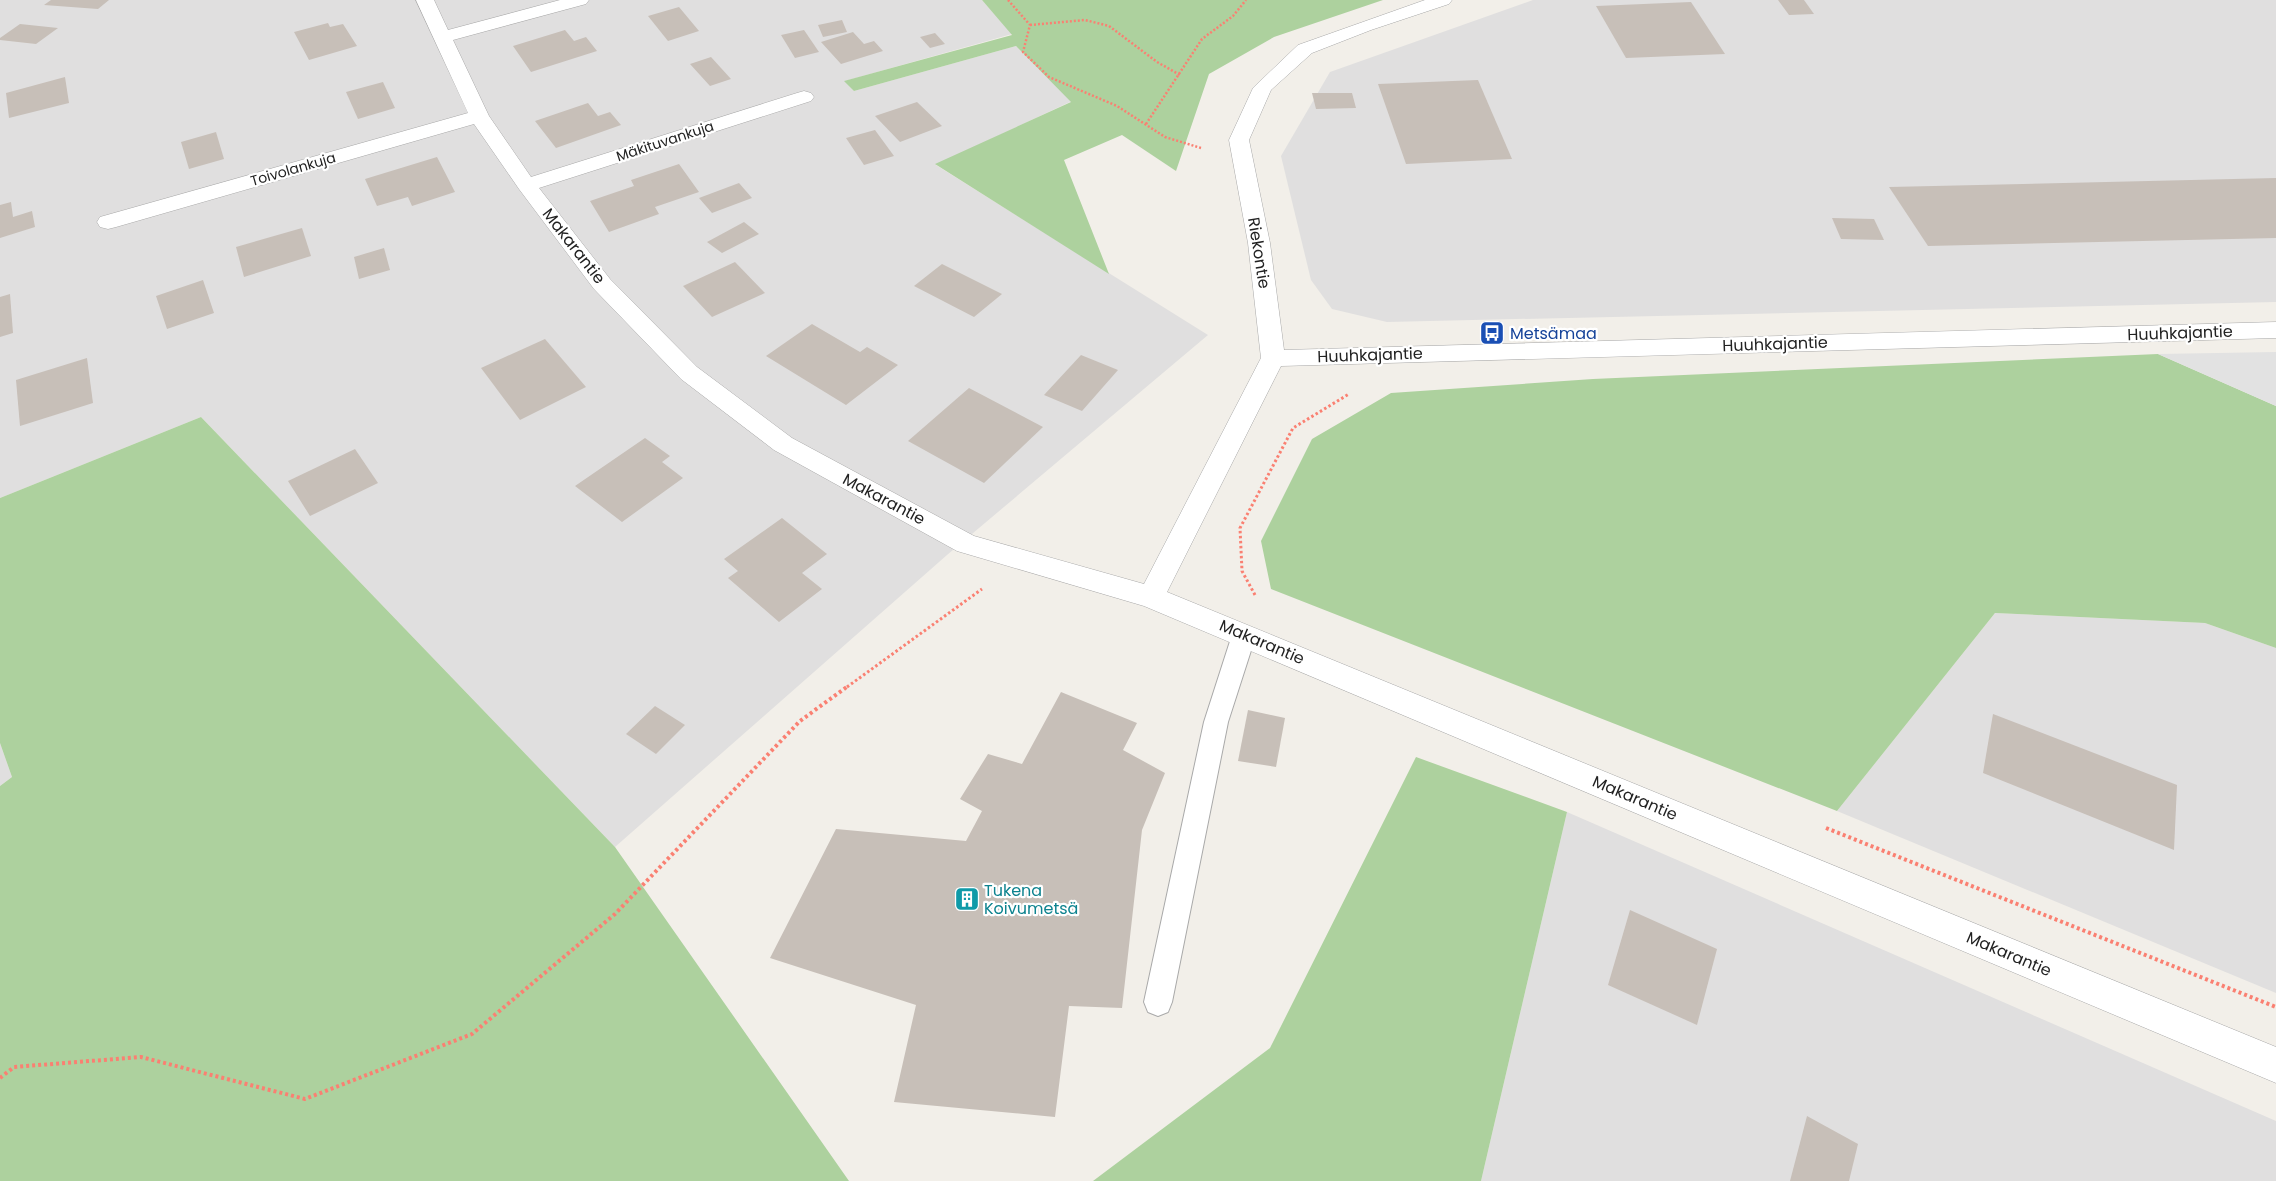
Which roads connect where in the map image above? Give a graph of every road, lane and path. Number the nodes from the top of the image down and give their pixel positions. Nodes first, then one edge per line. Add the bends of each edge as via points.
1 (425, 0) edge
2 (580, 0) edge
3 (1008, 0) edge
4 (1246, 0) edge
5 (1442, 0) edge
6 (1030, 25) junction
7 (442, 37) junction
8 (1180, 75) junction
9 (804, 97) dead end
10 (479, 116) junction
11 (1146, 124) junction
12 (1243, 160) junction
13 (526, 185) junction
14 (108, 222) dead end
15 (2276, 330) edge
16 (1274, 358) junction
17 (1351, 393) dead end
18 (1022, 560) junction
19 (1151, 597) junction
20 (1258, 601) dead end
21 (1244, 635) junction
22 (1823, 826) dead end
23 (1158, 1002) dead end
24 (2276, 1007) edge
25 (2276, 1065) edge
26 (0, 1078) edge

1 - 7 street, Makarantie
2 - 7 street
3 - 6 path
4 - 8 path via 1233,16 1202,39
5 - 12 street, Riekontie via 1305,49 1263,88 1239,140
6 - 8 path via 1085,20 1109,26
6 - 11 path via 1023,52 1049,77 1117,106
7 - 10 street, Makarantie
8 - 11 path
9 - 13 street, Mäkituvankuja
10 - 13 street, Makarantie
10 - 14 street, Toivolankuja
11 - 12 path via 1165,137
12 - 16 street, Riekontie via 1259,243
13 - 18 street, Makarantie via 602,284 689,373 783,444 966,544
15 - 16 street, Huuhkajantie
16 - 19 street
17 - 20 path via 1293,428 1240,528 1242,572
18 - 19 street, Makarantie
18 - 26 path via 800,720 615,914 472,1034 305,1099 141,1057 14,1067
19 - 21 street, Makarantie
21 - 23 lane via 1216,722
21 - 25 street, Makarantie
22 - 24 path

